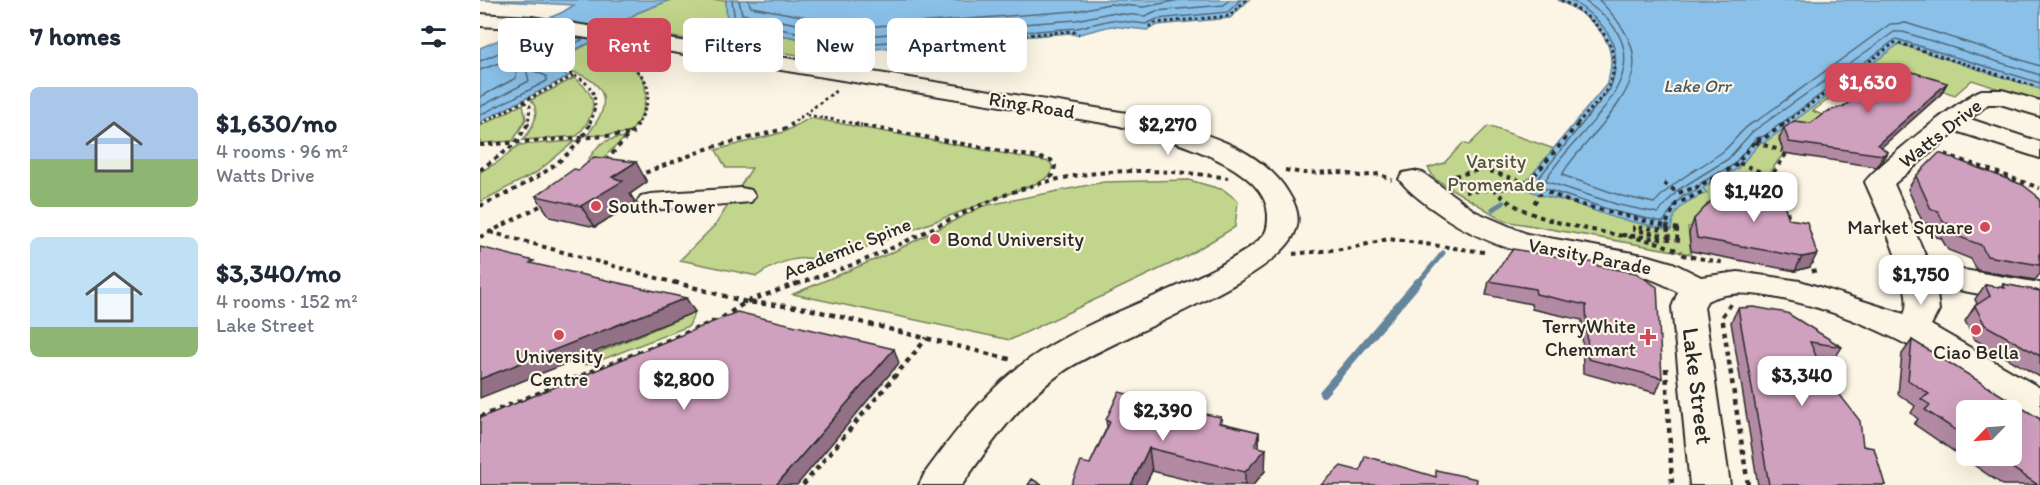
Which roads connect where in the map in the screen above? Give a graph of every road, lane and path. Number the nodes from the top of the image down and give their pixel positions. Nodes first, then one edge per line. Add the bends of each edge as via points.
1 (1246, 0) edge
2 (1561, 0) edge
3 (480, 20) edge
4 (1149, 27) dead end
5 (1079, 34) dead end
6 (1027, 35) edge
7 (587, 38) edge
8 (671, 52) edge
9 (563, 72) edge
10 (639, 72) edge
11 (574, 75) junction
12 (840, 88) dead end
13 (2040, 88) edge
14 (524, 102) junction
15 (2040, 109) edge
16 (807, 115) junction
17 (1951, 121) junction
18 (480, 124) edge
19 (634, 134) junction
20 (581, 138) junction
21 (1755, 142) junction
22 (515, 143) junction
23 (480, 145) edge
24 (2040, 150) edge
25 (1784, 153) joint
26 (604, 163) edge
27 (1739, 163) junction
28 (480, 170) edge
29 (633, 177) edge
30 (1232, 178) dead end
31 (1776, 179) junction
32 (1426, 180) joint
33 (1710, 181) junction
34 (1045, 182) junction
35 (1664, 183) dead end
36 (1529, 185) junction
37 (1697, 187) junction
38 (1475, 190) dead end
39 (1494, 191) junction
40 (1730, 192) edge
41 (1541, 193) junction
42 (741, 196) dead end
43 (555, 197) edge
44 (651, 202) dead end
45 (1534, 203) dead end
46 (480, 206) edge
47 (1774, 206) edge
48 (1786, 208) junction
49 (1665, 226) junction
50 (1679, 231) junction
51 (1793, 231) edge
52 (490, 232) junction
53 (1623, 236) junction
54 (480, 237) edge
55 (1680, 239) junction
56 (1486, 252) dead end
57 (1809, 252) edge
58 (1258, 256) junction
59 (1916, 272) junction
60 (1816, 280) dead end
61 (1699, 290) junction
62 (2040, 294) edge
63 (1740, 301) dead end
64 (746, 302) junction
65 (1910, 329) junction
66 (927, 339) junction
67 (1665, 361) dead end
68 (1021, 362) dead end
69 (2040, 406) edge
70 (480, 417) edge
71 (803, 485) edge
72 (939, 485) edge
73 (1672, 485) edge
74 (1710, 485) edge
75 (1748, 485) edge

1 - 4 path via 1229,16 1155,23
2 - 36 path via 1598,26 1610,42 1615,70 1609,86
3 - 7 street, Ring Road via 532,24
5 - 6 path via 1071,31
8 - 58 street, Ring Road via 1118,118 1190,138 1259,173 1277,192 1283,211 1280,233
9 - 11 path
10 - 19 path via 649,95
11 - 14 path
11 - 20 path via 589,84 597,102 593,119
12 - 16 path
13 - 21 path via 1896,42
14 - 18 path
14 - 22 path via 530,106 530,122
15 - 17 street, Watts Drive via 2002,98 1982,97
16 - 29 path via 784,129 709,148
16 - 34 path via 1051,160 1055,166 1053,175
17 - 24 street
17 - 59 street, Watts Drive via 1931,154 1879,182
19 - 20 path
19 - 26 path
20 - 22 path
20 - 46 path via 541,172
21 - 25 path
21 - 27 path
22 - 23 path
22 - 28 path
25 - 31 path via 1774,172
27 - 31 path
27 - 33 path
30 - 34 path, Academic Spine via 1197,172 1142,172 1087,174
31 - 48 path
32 - 36 path via 1483,169
32 - 61 street, Varsity Parade via 1431,196 1503,236 1649,266
33 - 37 path
33 - 40 path
34 - 64 path, Academic Spine via 972,208 874,256
35 - 37 path via 1678,193
36 - 39 path
36 - 41 path
37 - 49 path via 1702,192 1676,204
38 - 39 path
39 - 53 path via 1508,204 1589,230
41 - 45 path
41 - 49 path
42 - 44 street
43 - 52 path
47 - 48 path
48 - 51 path
49 - 50 path
50 - 55 path
50 - 55 path via 1634,227
52 - 54 path
52 - 64 path
53 - 55 path
53 - 55 path via 1681,250
56 - 58 path via 1388,239 1351,248 1297,252 1272,262
57 - 60 path
58 - 72 street, Ring Road via 1203,288 1052,361 996,410
59 - 62 street
59 - 65 street via 1923,312
61 - 65 street via 1724,284 1768,286 1833,300
61 - 74 street, Lake Street via 1688,307
63 - 75 path, Lake Street via 1731,304 1722,316
64 - 66 path via 805,308
64 - 70 path, Academic Spine via 724,317
65 - 69 street
66 - 68 path
66 - 71 path
67 - 73 path, Lake Street

